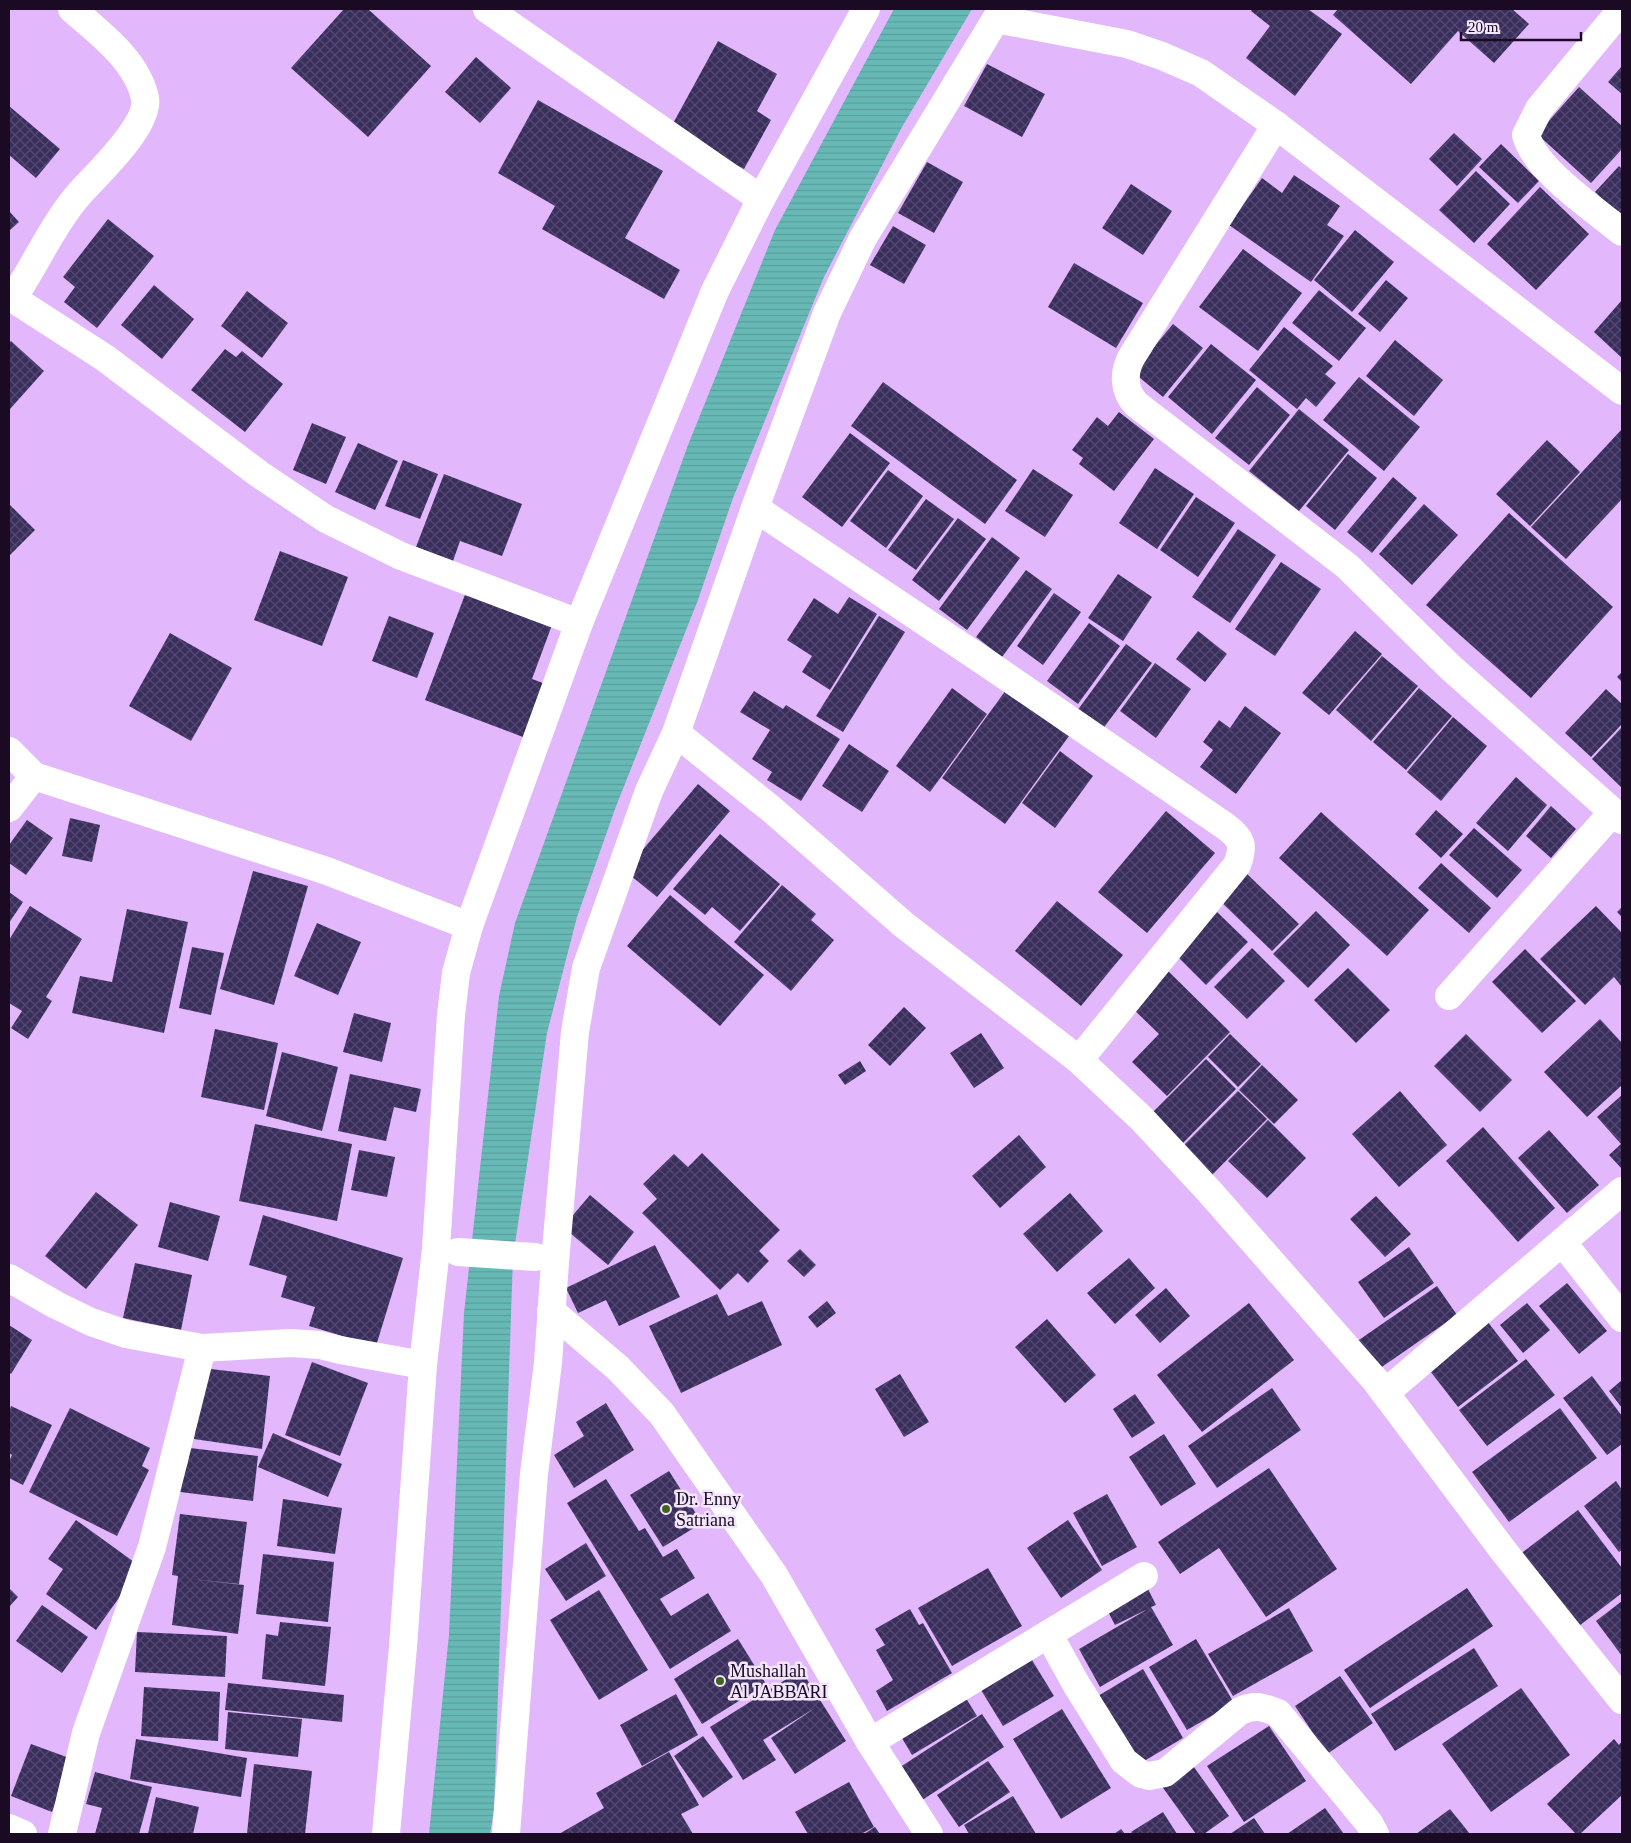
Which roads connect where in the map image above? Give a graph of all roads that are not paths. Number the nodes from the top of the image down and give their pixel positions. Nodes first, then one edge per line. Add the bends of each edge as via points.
1 (72, 9) edge
2 (487, 9) edge
3 (866, 9) edge
4 (1622, 9) edge
5 (1276, 125) junction
6 (761, 199) junction
7 (1622, 232) edge
8 (11, 297) edge
9 (1622, 391) edge
10 (755, 508) junction
11 (579, 623) junction
12 (676, 733) junction
13 (9, 752) edge
14 (34, 776) junction
15 (9, 808) edge
16 (1618, 816) edge
17 (469, 926) junction
18 (1449, 996) dead end
19 (1079, 1060) junction
20 (1622, 1191) edge
21 (1563, 1243) junction
22 (458, 1252) dead end
23 (535, 1258) dead end
24 (9, 1278) edge
25 (551, 1311) junction
26 (1622, 1318) edge
27 (202, 1348) junction
28 (423, 1365) junction
29 (1385, 1393) junction
30 (1144, 1576) dead end
31 (1049, 1635) junction
32 (1622, 1700) edge
33 (870, 1742) junction
34 (9, 1828) edge
35 (23, 1834) edge
36 (62, 1834) edge
37 (386, 1834) edge
38 (506, 1834) edge
39 (929, 1834) edge
40 (1375, 1834) edge

1 - 8 street via 120,52 136,74 145,99 142,119 62,217
2 - 6 street
3 - 6 street
4 - 7 street via 1539,109 1526,134 1534,155 1549,172
5 - 9 street
5 - 10 street via 1201,73 1162,56 1126,44 996,19 863,238 827,314
5 - 16 street via 1130,358 1125,384 1130,398 1347,566 1450,667
6 - 11 street via 715,291
8 - 11 street via 105,358 259,474 326,519 401,556
10 - 12 street
10 - 19 street via 1225,826 1241,844 1237,865
11 - 17 street
12 - 19 street via 770,808 904,925
12 - 25 street via 648,791 586,968 576,1032
13 - 14 street
14 - 15 street
14 - 17 street via 328,871
16 - 18 street
17 - 28 street via 456,973 451,1015 436,1249
19 - 29 street via 1182,1162
20 - 21 street
21 - 26 street
21 - 29 street
22 - 23 street
24 - 27 street via 92,1322 126,1334
25 - 33 street via 618,1368 662,1414 774,1575
25 - 38 street via 534,1474
27 - 28 street via 320,1344
27 - 36 street via 152,1547 86,1733
28 - 37 street
29 - 32 street
30 - 31 street
31 - 33 street
31 - 40 street via 1124,1761 1140,1774 1166,1773 1240,1711 1260,1706 1278,1712
33 - 39 street
34 - 35 street

